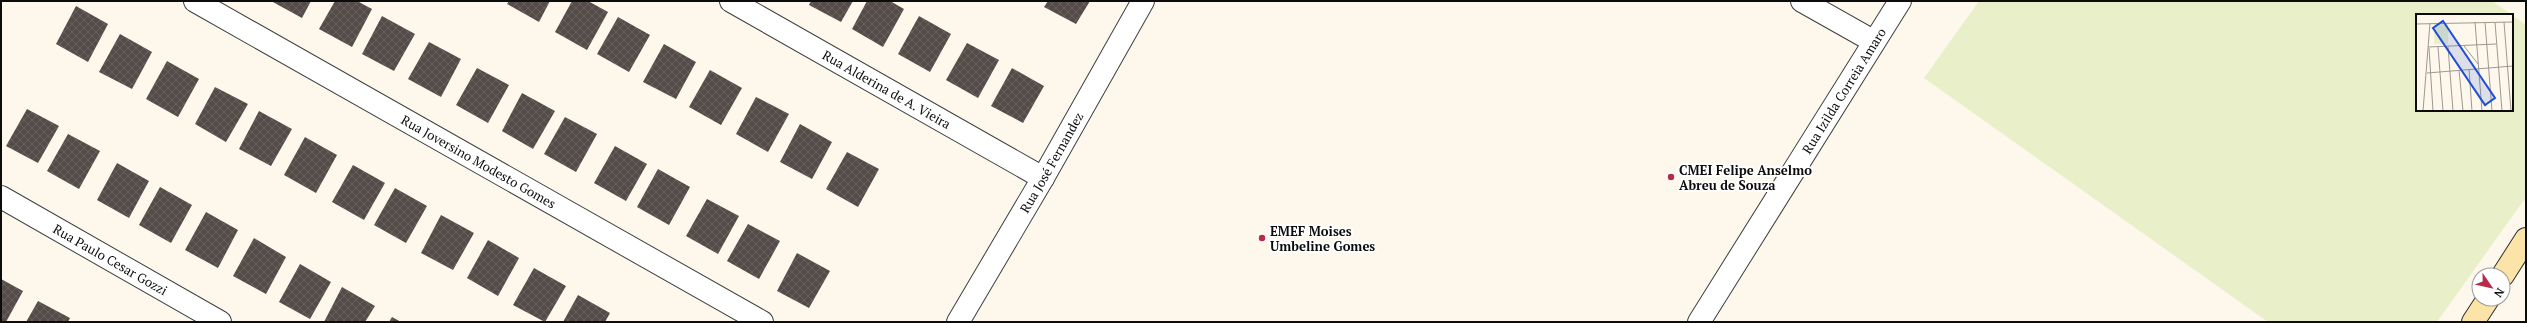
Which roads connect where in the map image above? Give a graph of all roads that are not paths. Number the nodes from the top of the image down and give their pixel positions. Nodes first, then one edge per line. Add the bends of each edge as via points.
1 (195, 1) edge
2 (731, 1) edge
3 (1142, 1) edge
4 (1802, 1) edge
5 (1900, 1) edge
6 (1873, 41) junction
7 (1043, 178) junction
8 (1, 197) edge
9 (2526, 239) edge
10 (2508, 267) edge
11 (2483, 307) edge
12 (220, 322) edge
13 (762, 322) edge
14 (958, 322) edge
15 (1699, 322) edge
16 (2473, 322) edge

1 - 13 street, Rua Joversino Modesto Gomes
2 - 7 street, Rua Alderina de A. Vieira
3 - 7 street, Rua José Fernandez
4 - 6 street
5 - 6 street, Rua Izilda Correia Amaro
6 - 15 street, Rua Izilda Correia Amaro
7 - 14 street, Rua José Fernandez
8 - 12 street, Rua Paulo Cesar Gozzi
9 - 10 street
11 - 16 street

